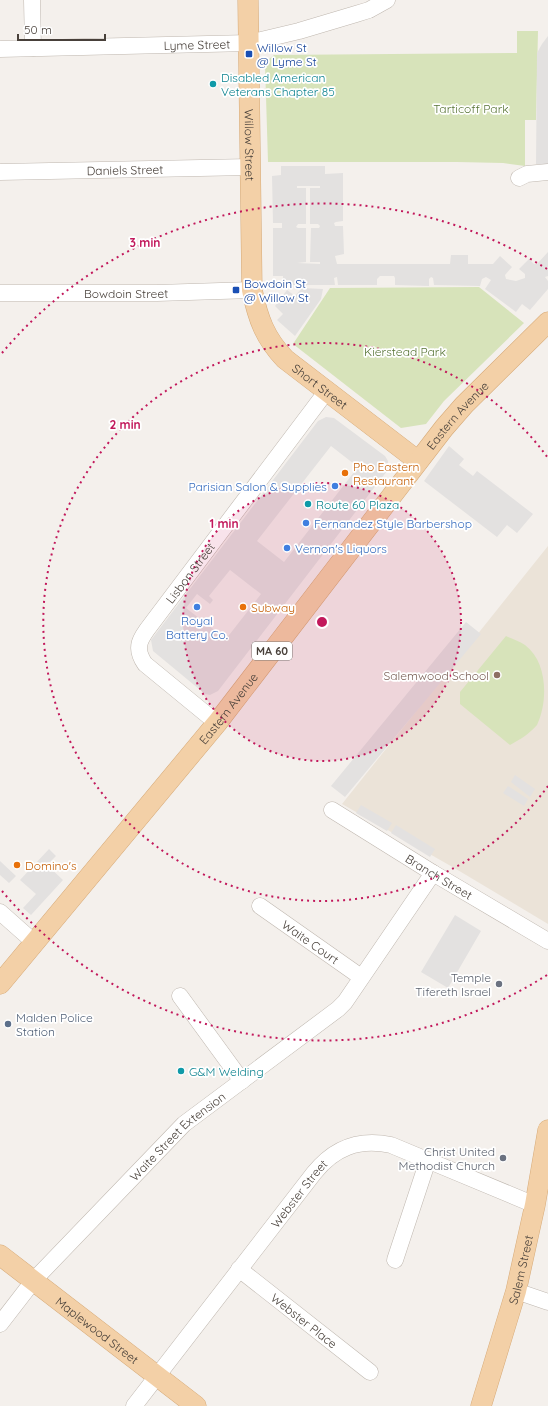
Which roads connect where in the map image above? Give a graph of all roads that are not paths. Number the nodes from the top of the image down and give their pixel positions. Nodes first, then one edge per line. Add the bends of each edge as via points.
1 (32, 0) edge
2 (248, 0) edge
3 (387, 0) edge
4 (249, 43) junction
5 (33, 48) junction
6 (0, 49) edge
7 (250, 167) junction
8 (0, 172) edge
9 (548, 172) edge
10 (519, 178) dead end
11 (252, 290) junction
12 (0, 293) edge
13 (548, 322) edge
14 (326, 392) junction
15 (418, 461) junction
16 (217, 723) junction
17 (332, 810) dead end
18 (433, 873) junction
19 (260, 906) dead end
20 (0, 912) edge
21 (548, 940) edge
22 (35, 943) junction
23 (361, 977) junction
24 (0, 984) edge
25 (180, 996) dead end
26 (242, 1081) junction
27 (548, 1130) edge
28 (428, 1160) junction
29 (535, 1205) junction
30 (0, 1255) edge
31 (395, 1260) dead end
32 (238, 1269) junction
33 (34, 1280) junction
34 (516, 1291) junction
35 (548, 1302) edge
36 (0, 1324) edge
37 (370, 1372) dead end
38 (157, 1376) junction
39 (134, 1406) edge
40 (196, 1406) edge
41 (482, 1406) edge

1 - 5 street
2 - 4 main road, Willow Street
3 - 4 street, Lyme Street via 369,10
4 - 5 street, Lyme Street
4 - 7 main road, Willow Street
5 - 6 street, Lyme Street
7 - 8 street, Daniels Street
7 - 11 main road, Willow Street
9 - 10 street via 527,174
11 - 12 street, Bowdoin Street
11 - 14 main road, Short Street via 259,321 272,344 285,359
13 - 15 main road, Eastern Avenue / MA 60 via 464,405
14 - 15 main road, Short Street
14 - 16 street, Lisbon Street via 140,640 139,652 145,664
15 - 16 main road, Eastern Avenue / MA 60
16 - 22 main road, Eastern Avenue / MA 60
17 - 18 street, Branch Street
18 - 21 street, Branch Street
18 - 23 street, Waite Street Extension
19 - 23 street, Waite Court
20 - 22 street
22 - 24 main road, Eastern Avenue / MA 60
23 - 26 street, Waite Street Extension via 345,1002 331,1016
25 - 26 street
26 - 33 street, Waite Street Extension via 180,1128
27 - 29 main road, Salem Street
28 - 29 street, Webster Street
28 - 31 street
28 - 32 street, Webster Street via 378,1143 351,1145 332,1154
29 - 34 main road, Salem Street
30 - 33 main road, Maplewood Street
32 - 37 street, Webster Place
32 - 38 street, Webster Street
33 - 36 street, Waite Street Extension
33 - 38 main road, Maplewood Street
34 - 35 street
34 - 41 main road, Salem Street
38 - 39 street, Webster Street
38 - 40 main road, Maplewood Street

